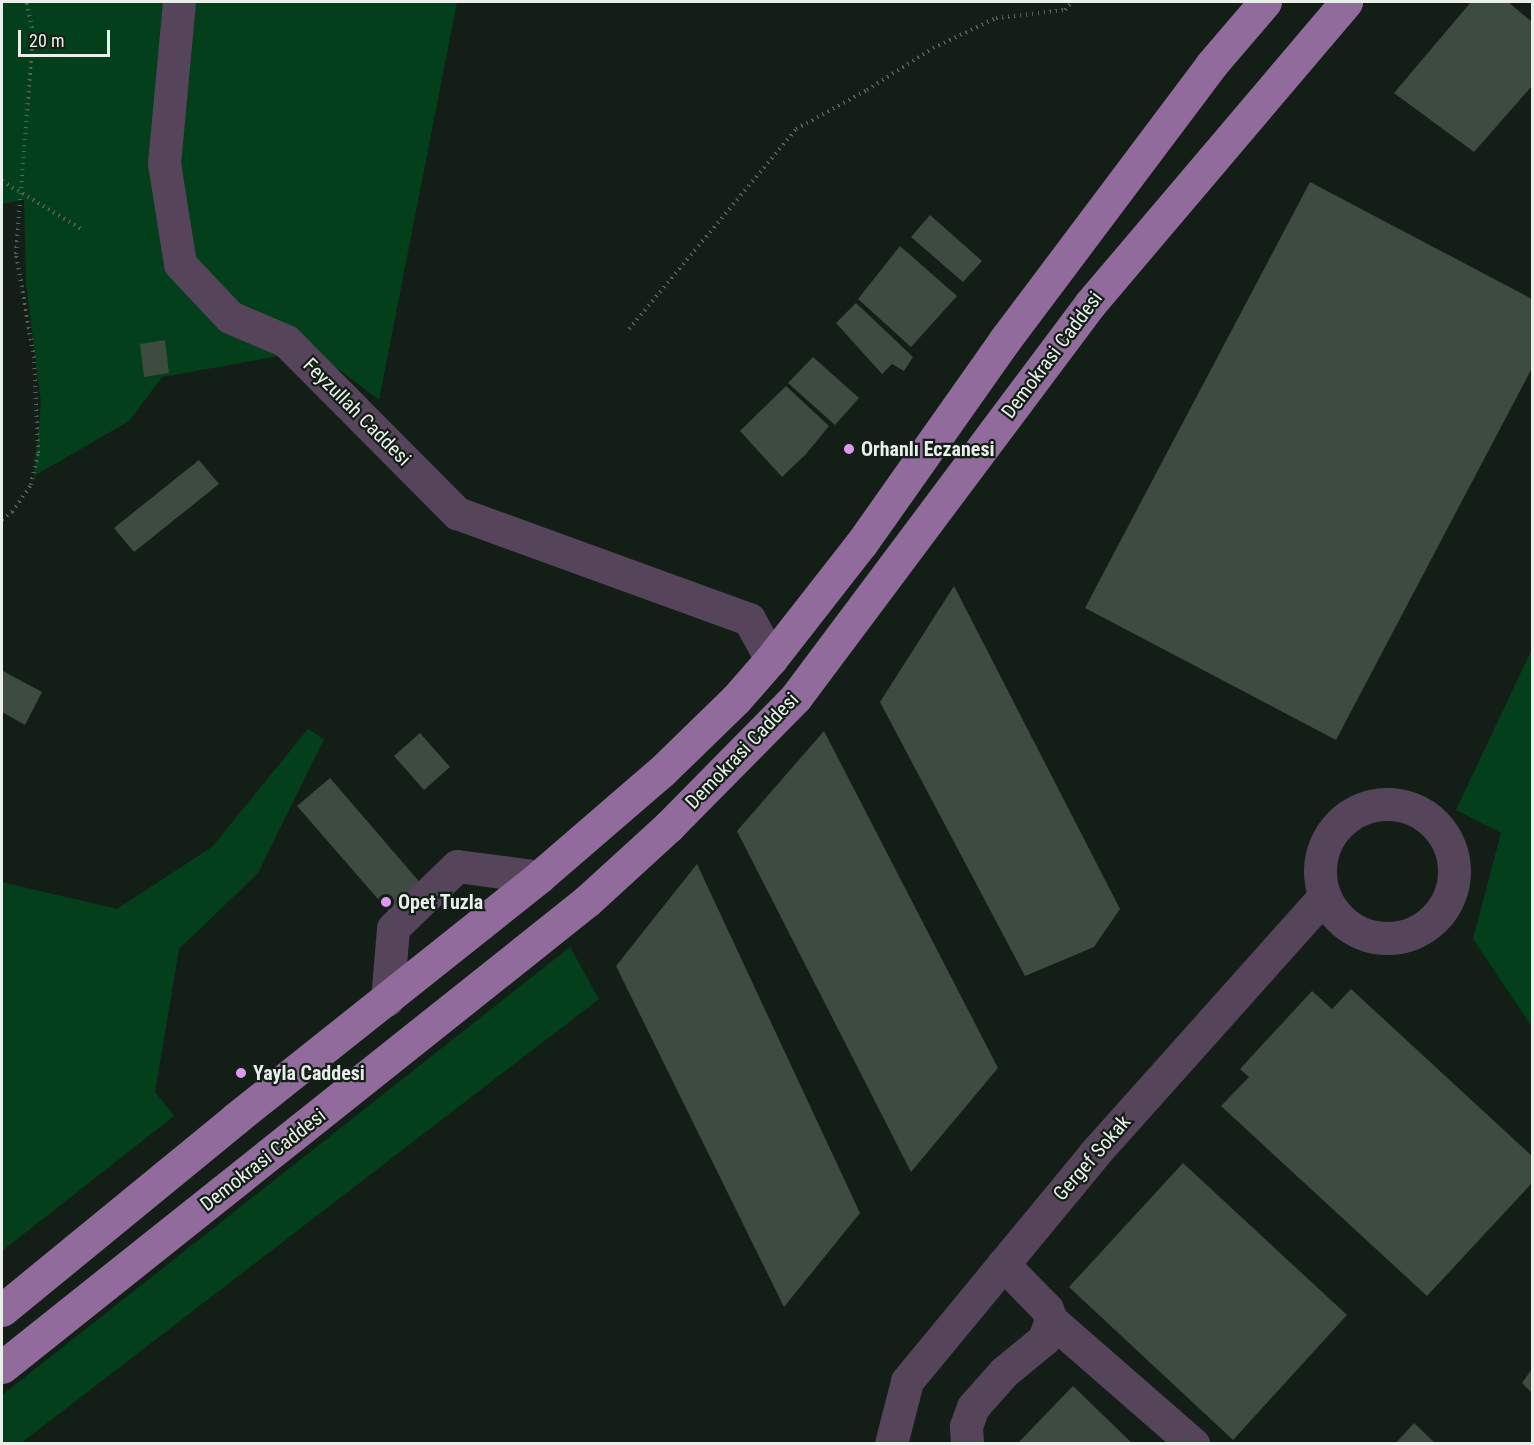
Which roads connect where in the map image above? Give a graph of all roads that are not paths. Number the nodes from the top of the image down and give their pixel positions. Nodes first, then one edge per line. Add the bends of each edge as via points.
1 (179, 2) edge
2 (1265, 2) edge
3 (1346, 2) edge
4 (771, 659) junction
5 (539, 877) junction
6 (1324, 897) junction
7 (387, 1000) junction
8 (1003, 1264) junction
9 (2, 1310) edge
10 (1052, 1320) junction
11 (2, 1367) edge
12 (892, 1442) edge
13 (967, 1443) edge
14 (1193, 1443) edge

1 - 4 street, Feyzullah Caddesi via 164,163 180,264 230,317 286,341 457,513 749,619
2 - 4 main road, Demokrasi Caddesi via 1211,65 1004,340 861,544
3 - 11 main road, Demokrasi Caddesi via 1090,304 788,705 669,826 587,901
4 - 5 main road, Demokrasi Caddesi via 663,771
5 - 7 main road, Demokrasi Caddesi
5 - 7 street via 457,866 393,928
6 - 6 street via 1335,915 1351,929 1373,938 1396,939 1419,931 1437,917 1450,897 1455,874 1452,851 1441,830 1424,814 1404,806 1362,808 1344,819 1321,854 1319,876
6 - 8 street, Gergef Sokak via 1093,1155
7 - 9 main road, Demokrasi Caddesi
8 - 10 street via 1047,1309
8 - 12 street, Gergef Sokak via 907,1381
10 - 13 street via 1044,1338 1004,1371 973,1407 966,1426
10 - 14 street

